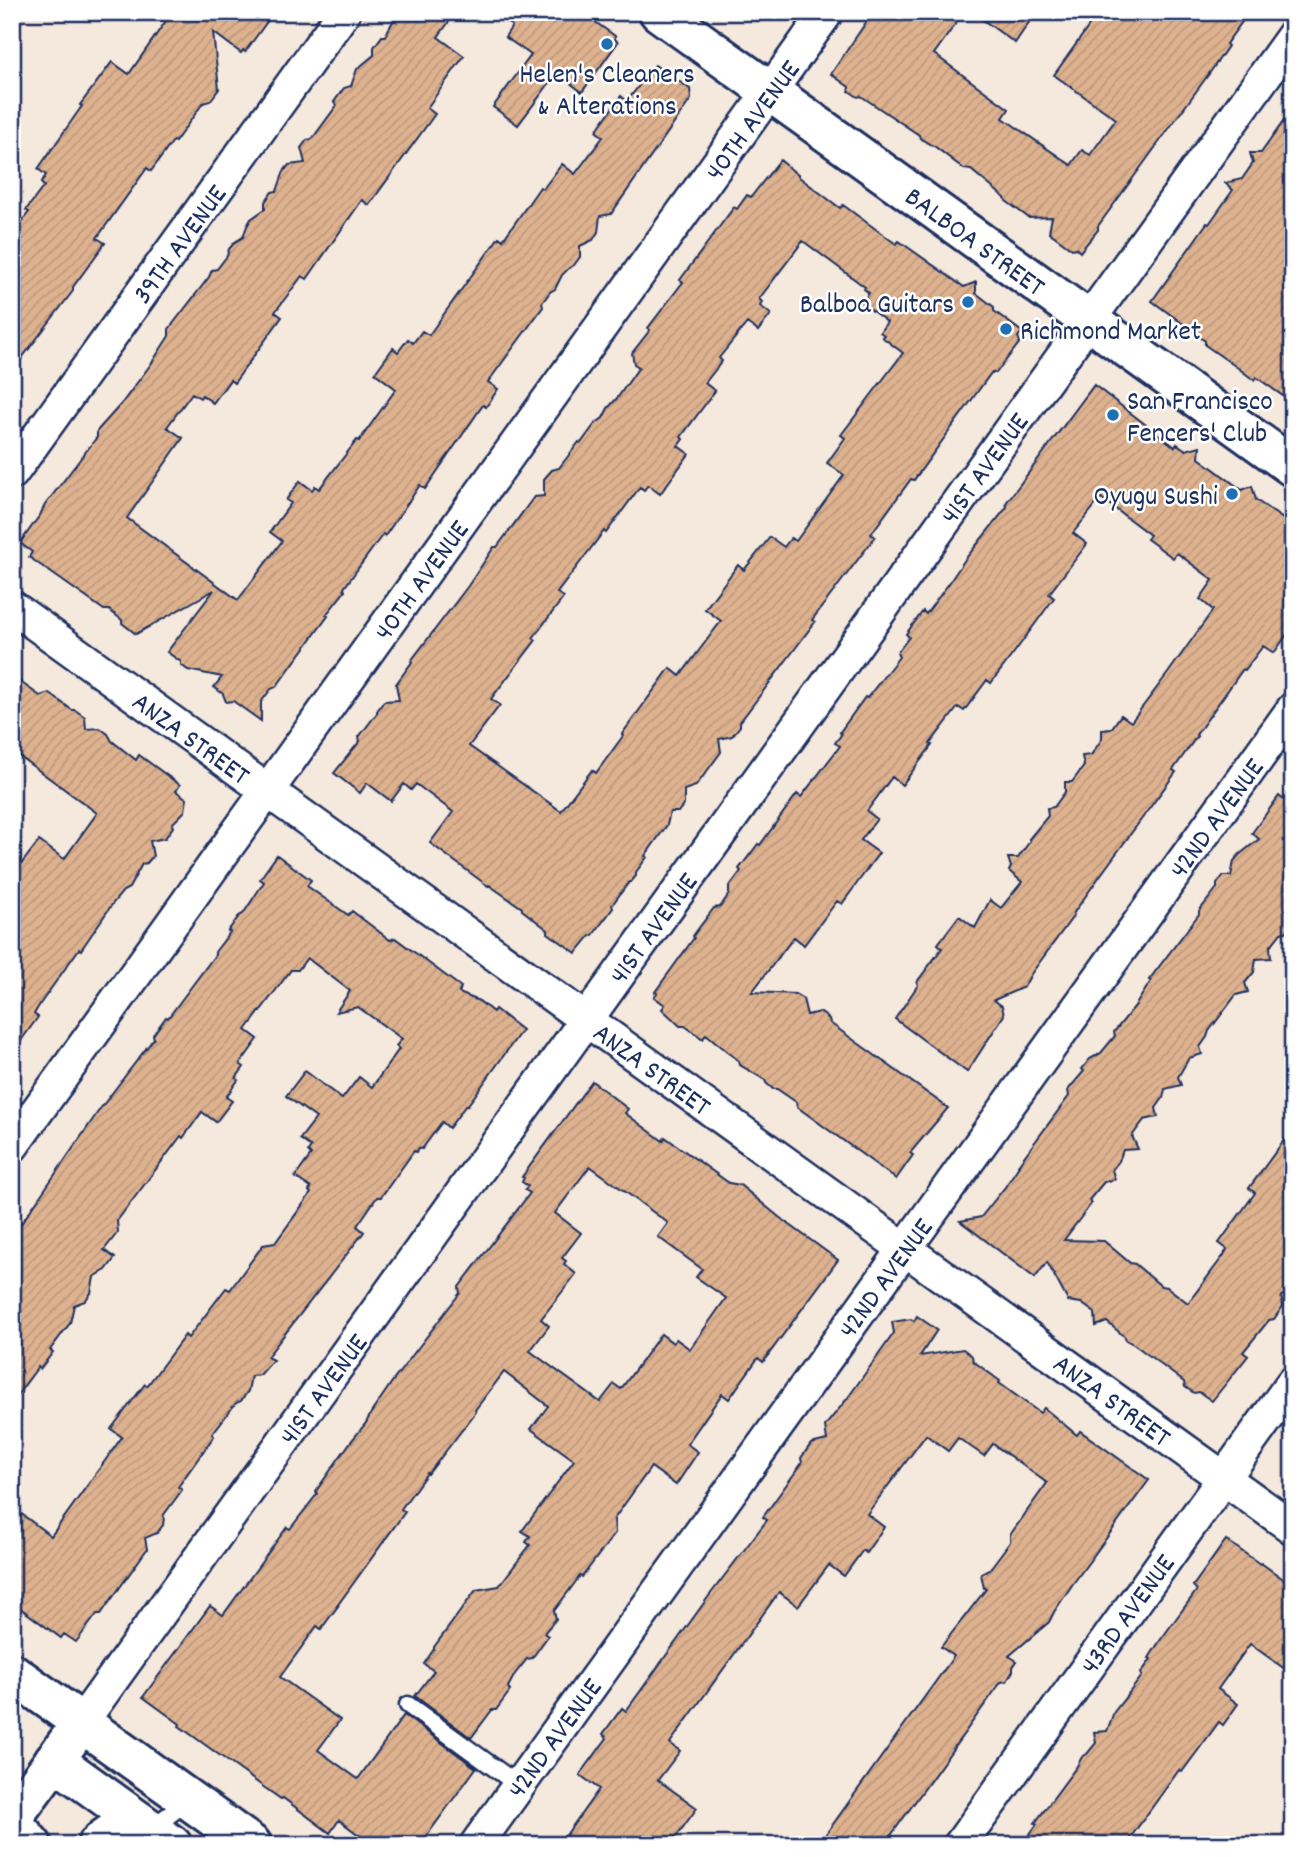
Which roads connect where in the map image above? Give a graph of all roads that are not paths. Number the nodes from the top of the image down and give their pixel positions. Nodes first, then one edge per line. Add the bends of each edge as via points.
1 (344, 12) edge
2 (659, 12) edge
3 (827, 12) edge
4 (1293, 36) edge
5 (770, 92) junction
6 (1088, 320) junction
7 (1293, 467) edge
8 (12, 474) edge
9 (12, 607) edge
10 (1293, 709) edge
11 (267, 791) junction
12 (586, 1020) junction
13 (12, 1146) edge
14 (904, 1249) junction
15 (1293, 1382) edge
16 (1224, 1478) junction
17 (1293, 1528) edge
18 (12, 1673) edge
19 (408, 1705) dead end
20 (81, 1723) junction
21 (54, 1760) junction
22 (519, 1785) junction
23 (189, 1800) junction
24 (12, 1820) edge
25 (161, 1837) edge
26 (32, 1845) edge
27 (97, 1845) edge
28 (252, 1845) edge
29 (476, 1845) edge
30 (960, 1845) edge

1 - 8 street, 39TH AVENUE
2 - 5 street, BALBOA STREET
3 - 5 street, 40TH AVENUE
4 - 6 street, 41ST AVENUE
5 - 6 street, BALBOA STREET
5 - 11 street, 40TH AVENUE
6 - 7 street, BALBOA STREET
6 - 12 street, 41ST AVENUE
9 - 11 street, ANZA STREET
10 - 14 street, 42ND AVENUE
11 - 12 street, ANZA STREET
11 - 13 street, 40TH AVENUE
12 - 14 street, ANZA STREET
12 - 20 street, 41ST AVENUE
14 - 16 street, ANZA STREET
14 - 22 street, 42ND AVENUE
15 - 16 street, 43RD AVENUE
16 - 17 street, ANZA STREET
16 - 30 street, 43RD AVENUE
18 - 20 street
19 - 22 lane
20 - 21 street, 41ST AVENUE
20 - 23 street
21 - 24 street, 41ST AVENUE
21 - 25 street
22 - 29 street, 42ND AVENUE
23 - 25 lane
23 - 28 street
24 - 26 street
25 - 27 street via 129,1827 115,1830

